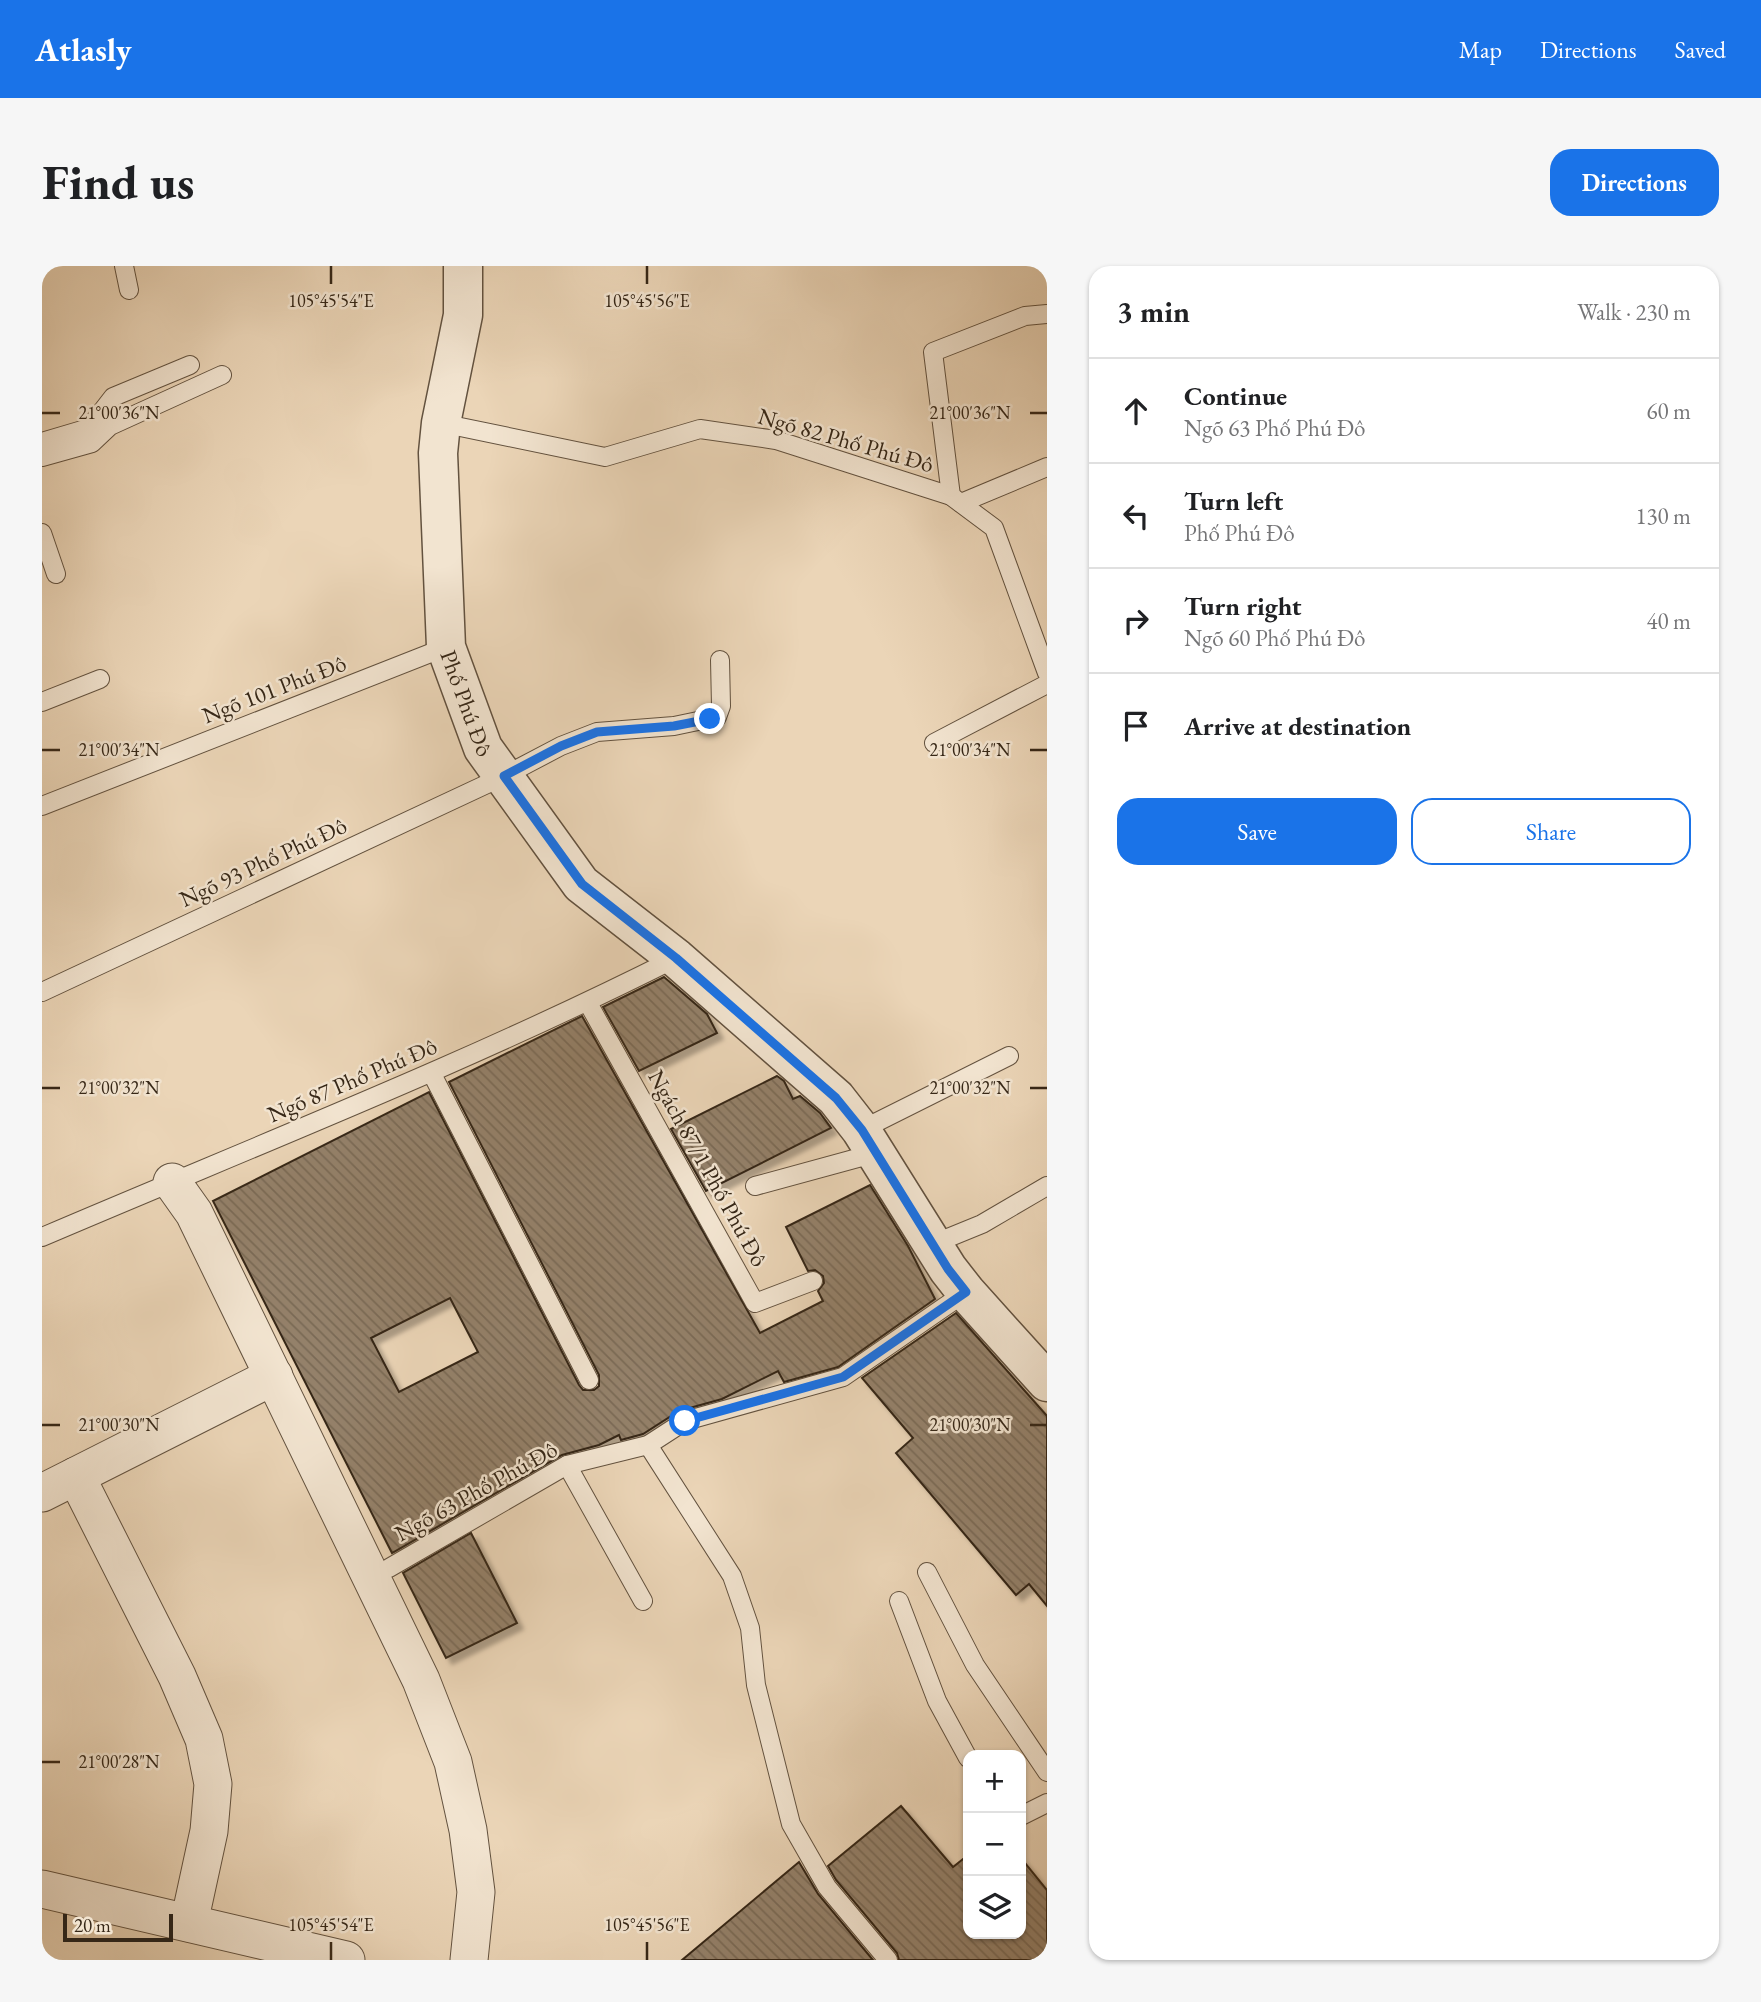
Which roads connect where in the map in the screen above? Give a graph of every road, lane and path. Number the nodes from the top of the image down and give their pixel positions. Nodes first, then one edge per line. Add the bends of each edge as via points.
1 (124, 266) edge
2 (463, 266) edge
3 (129, 290) dead end
4 (1047, 314) edge
5 (190, 365) dead end
6 (222, 375) dead end
7 (441, 423) junction
8 (42, 442) edge
9 (42, 457) edge
10 (1047, 467) edge
11 (956, 500) junction
12 (42, 533) edge
13 (56, 574) dead end
14 (446, 647) junction
15 (720, 660) dead end
16 (1047, 673) edge
17 (100, 679) dead end
18 (1047, 684) edge
19 (42, 702) edge
20 (934, 743) dead end
21 (504, 776) junction
22 (42, 806) edge
23 (676, 958) junction
24 (42, 992) edge
25 (588, 1003) junction
26 (1009, 1056) dead end
27 (432, 1074) junction
28 (869, 1141) junction
29 (172, 1182) junction
30 (755, 1186) dead end
31 (1047, 1186) edge
32 (42, 1237) edge
33 (933, 1244) junction
34 (813, 1281) dead end
35 (966, 1292) junction
36 (274, 1376) junction
37 (589, 1380) dead end
38 (1047, 1382) edge
39 (648, 1445) junction
40 (567, 1465) junction
41 (76, 1476) junction
42 (42, 1493) edge
43 (389, 1568) dead end
44 (927, 1572) dead end
45 (643, 1601) dead end
46 (898, 1601) dead end
47 (964, 1750) edge
48 (1047, 1772) edge
49 (1047, 1803) edge
50 (1026, 1814) edge
51 (42, 1889) edge
52 (189, 1923) junction
53 (346, 1960) edge
54 (469, 1960) edge
55 (888, 1960) edge

1 - 3 lane
2 - 7 street, Phố Phú Đô via 463,315
4 - 11 lane via 1025,316 933,352
5 - 8 lane via 113,397 89,428
6 - 9 lane via 110,426 92,443
7 - 11 lane, Ngõ 82 Phố Phú Đô via 605,457 700,429 776,440
7 - 14 street, Phố Phú Đô via 438,453
10 - 11 lane
11 - 16 lane, Ngõ 82 Phố Phú Đô via 994,528
12 - 13 lane
14 - 21 street, Phố Phú Đô via 483,748
14 - 22 lane, Ngõ 101 Phú Đô
15 - 21 lane, Ngõ 93 Phố Phú Đô via 717,717 674,726 597,732
17 - 19 lane
18 - 20 lane
21 - 23 street, Phố Phú Đô via 582,884
21 - 24 lane, Ngõ 93 Phố Phú Đô
23 - 25 lane, Ngõ 87 Phố Phú Đô
23 - 28 street, Phố Phú Đô via 836,1098
25 - 27 lane, Ngõ 87 Phố Phú Đô
25 - 34 lane, Ngách 87/1 Phố Phú Đô via 755,1303
26 - 28 lane
27 - 29 lane, Ngõ 87 Phố Phú Đô
27 - 37 lane
28 - 30 lane
28 - 33 street, Phố Phú Đô
29 - 32 lane, Ngõ 87 Phố Phú Đô
29 - 36 street via 194,1213
31 - 33 lane via 982,1224
33 - 35 street, Phố Phú Đô
35 - 38 street, Phố Phú Đô
35 - 39 lane, Ngõ 63 Phố Phú Đô via 843,1377 685,1421
36 - 41 street
36 - 54 street via 421,1680 453,1762 476,1892
39 - 40 lane, Ngõ 63 Phố Phú Đô
39 - 55 lane via 732,1576 750,1628 756,1685 791,1824 827,1887
40 - 43 lane, Ngõ 63 Phố Phú Đô
40 - 45 lane
41 - 42 street
41 - 52 street via 204,1738 213,1784 209,1831
44 - 48 lane via 975,1665
46 - 47 lane via 937,1702
49 - 50 lane
51 - 52 street
52 - 53 street

